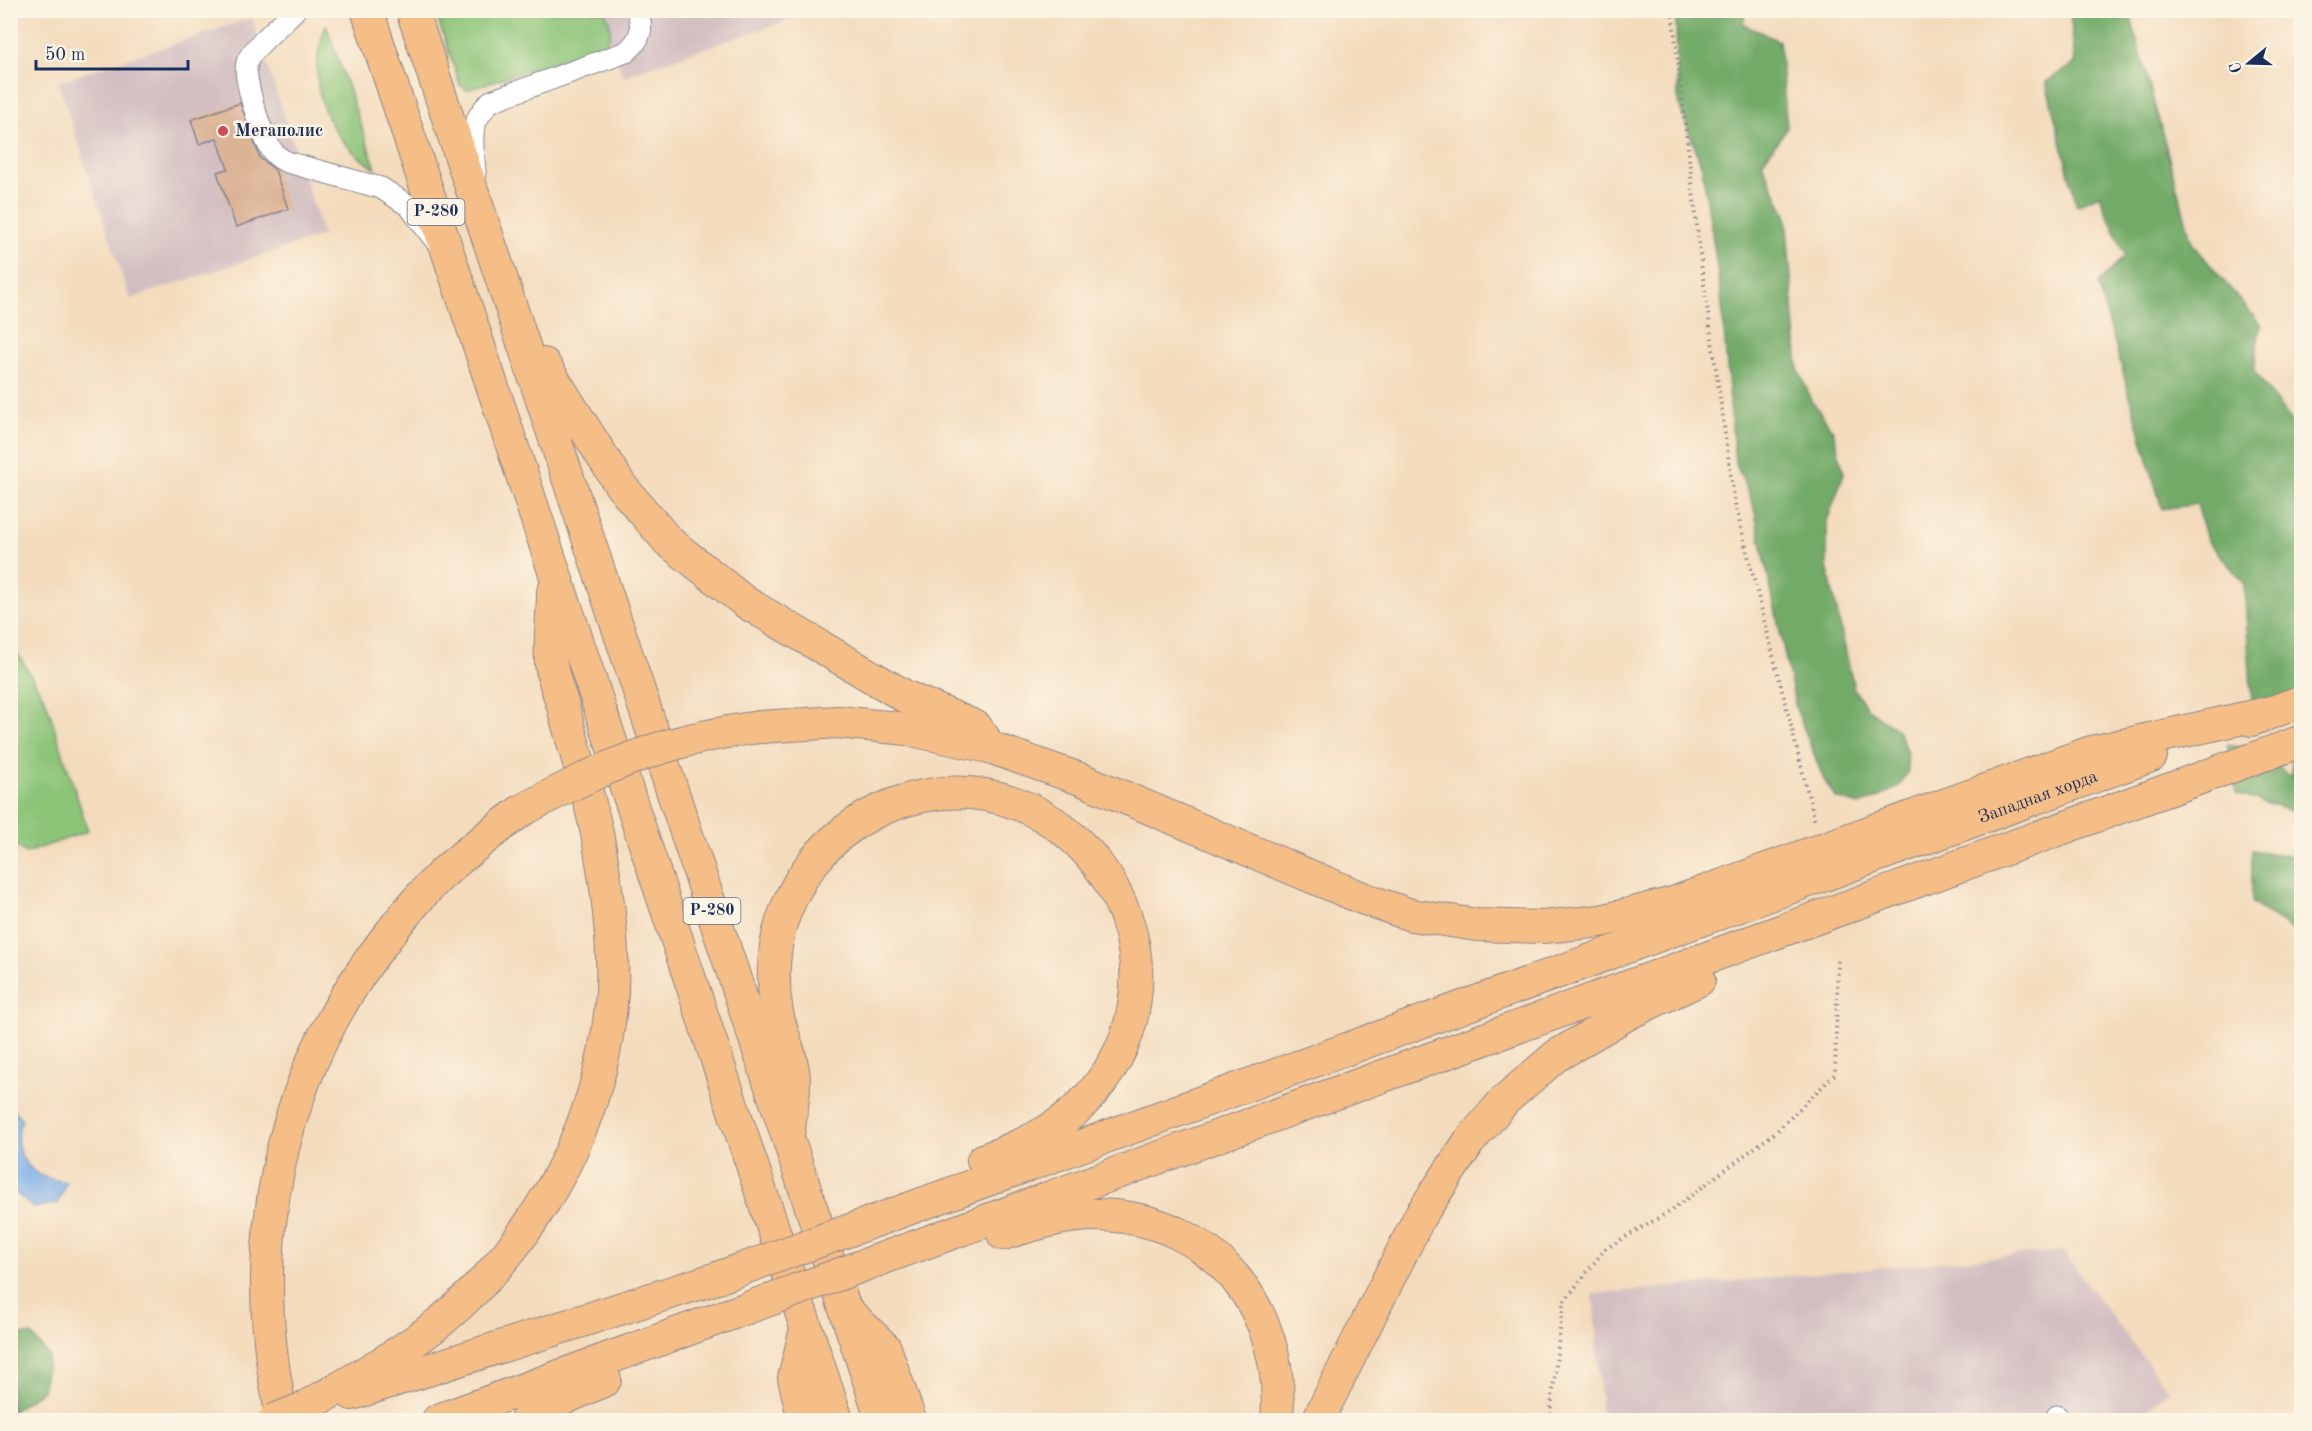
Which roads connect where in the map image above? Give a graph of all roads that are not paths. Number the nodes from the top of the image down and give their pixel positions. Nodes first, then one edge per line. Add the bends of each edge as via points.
1 (295, 10) edge
2 (368, 10) edge
3 (412, 10) edge
4 (638, 10) edge
5 (476, 200) junction
6 (453, 263) junction
7 (516, 320) junction
8 (554, 574) junction
9 (2301, 701) edge
10 (2271, 712) junction
11 (2301, 741) edge
12 (989, 747) junction
13 (2301, 749) edge
14 (788, 1142) junction
15 (886, 1217) junction
16 (900, 1252) junction
17 (843, 1307) junction
18 (719, 1318) junction
19 (806, 1329) junction
20 (293, 1414) edge
21 (274, 1420) edge
22 (438, 1420) edge
23 (526, 1420) edge
24 (804, 1420) edge
25 (837, 1420) edge
26 (882, 1420) edge
27 (910, 1420) edge
28 (1277, 1420) edge
29 (1318, 1420) edge

1 - 6 lane via 247,61 246,81 267,144 287,162 381,188 392,195 409,206
2 - 6 highway, Р-280
3 - 5 highway, Р-280
4 - 5 lane via 641,32 636,44 626,52 491,101 479,113 472,129
5 - 7 highway, Р-280
6 - 8 highway, Р-280
7 - 12 highway via 621,486 668,541 746,602 906,697 976,727
7 - 14 highway, Р-280
8 - 19 highway, Р-280
8 - 20 highway via 551,664 599,845 611,944 612,992 601,1062 584,1121 543,1204 487,1278 441,1322
9 - 10 highway, Западная хорда
10 - 12 highway via 2091,752 1673,903 1601,921 1543,927 1477,925 1411,915 1083,780
10 - 15 highway, Западная хорда
11 - 16 highway
12 - 20 highway, bridge via 907,729 838,722 714,734 644,753 589,775 521,811 443,874 407,911 349,990 306,1072 288,1125 267,1245 268,1343
13 - 29 highway via 2258,772 1695,981 1629,1013 1556,1056 1505,1100 1469,1142 1420,1216
14 - 15 highway via 793,1070 777,1012 775,958 785,911 819,855 852,825 898,803 927,796 970,794 1004,800 1035,812 1062,829 1083,846 1115,888 1133,936 1136,992 1120,1048 1094,1091 1065,1119 1011,1150 928,1183
14 - 17 highway, Р-280
15 - 20 highway, Западная хорда, bridge via 717,1278
16 - 18 highway, bridge
16 - 28 highway via 961,1247 1081,1216 1131,1218 1167,1229 1214,1257 1237,1279 1255,1306 1276,1362
17 - 26 highway, Р-280
17 - 27 highway via 885,1348
18 - 22 highway
18 - 23 highway via 672,1353 550,1405
19 - 24 highway via 794,1378
19 - 25 highway, Р-280
20 - 21 highway, bridge

